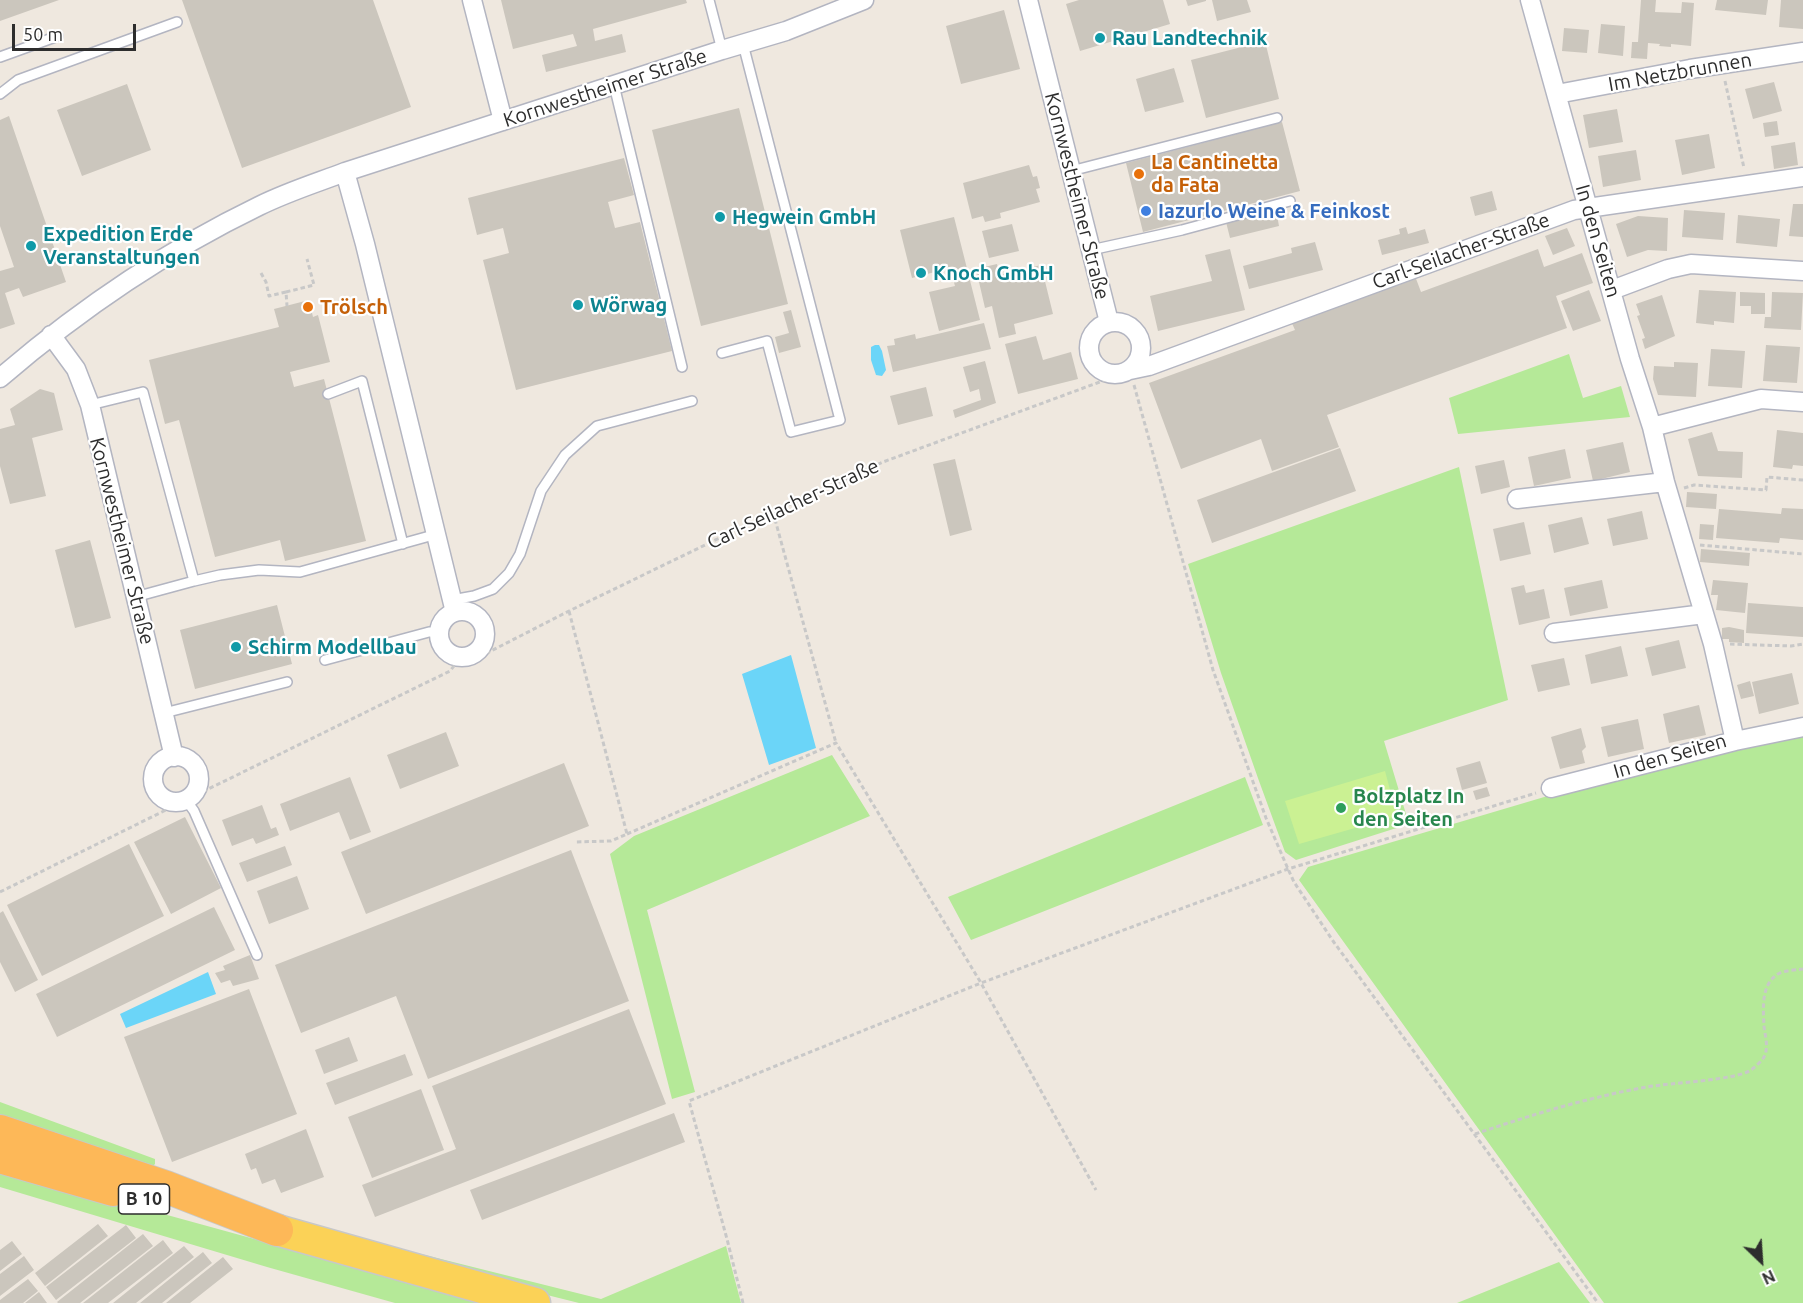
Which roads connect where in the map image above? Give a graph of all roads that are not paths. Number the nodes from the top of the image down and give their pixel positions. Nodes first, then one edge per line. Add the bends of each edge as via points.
1 (472, 0) edge
2 (709, 0) edge
3 (864, 0) edge
4 (1028, 0) edge
5 (1530, 0) edge
6 (177, 22) dead end
7 (58, 36) dead end
8 (742, 44) junction
9 (723, 50) junction
10 (1803, 52) edge
11 (0, 57) edge
12 (614, 85) junction
13 (0, 94) edge
14 (1557, 94) junction
15 (1277, 118) dead end
16 (503, 121) junction
17 (1071, 171) junction
18 (345, 172) junction
19 (1803, 177) edge
20 (1290, 201) dead end
21 (1589, 208) junction
22 (1091, 250) junction
23 (1803, 271) edge
24 (1612, 290) junction
25 (1109, 322) junction
26 (51, 335) junction
27 (722, 353) dead end
28 (682, 367) dead end
29 (1124, 373) junction
30 (0, 378) edge
31 (328, 394) dead end
32 (692, 401) dead end
33 (1803, 402) edge
34 (90, 405) junction
35 (1652, 427) junction
36 (1667, 488) junction
37 (1517, 499) dead end
38 (437, 534) junction
39 (403, 544) junction
40 (194, 581) junction
41 (135, 597) junction
42 (453, 606) junction
43 (1704, 614) junction
44 (439, 632) junction
45 (1554, 633) dead end
46 (325, 660) dead end
47 (287, 682) dead end
48 (164, 713) junction
49 (1803, 727) edge
50 (1735, 741) junction
51 (174, 757) junction
52 (1551, 788) road end
53 (186, 800) junction
54 (257, 956) dead end
55 (0, 1131) edge
56 (0, 1157) edge
57 (277, 1230) junction
58 (535, 1303) edge

1 - 16 street
2 - 9 lane
3 - 8 street, Kornwestheimer Straße
4 - 17 street, Kornwestheimer Straße
5 - 14 street, In den Seiten
6 - 13 lane via 18,80
7 - 11 lane
8 - 9 street, Kornwestheimer Straße
8 - 27 lane via 840,420 791,432 767,341
9 - 12 street, Kornwestheimer Straße
10 - 14 street, Im Netzbrunnen
12 - 16 street, Kornwestheimer Straße
12 - 28 lane
14 - 21 street, In den Seiten
15 - 17 lane
16 - 18 street, Kornwestheimer Straße
17 - 22 street, Kornwestheimer Straße
18 - 26 street, Kornwestheimer Straße via 229,222 148,268
18 - 38 street
19 - 21 street, Carl-Seilacher-Straße
20 - 22 lane
21 - 24 street, In den Seiten
21 - 29 street, Carl-Seilacher-Straße via 1574,210
22 - 25 street, Kornwestheimer Straße
23 - 24 street via 1691,264
24 - 35 street, In den Seiten
25 - 29 street via 1132,327 1139,336 1139,359
25 - 29 street via 1091,336 1090,358 1106,374
26 - 30 street, Kornwestheimer Straße
26 - 34 street, Kornwestheimer Straße via 76,369
31 - 39 lane via 362,381
32 - 42 lane via 597,426 565,455 541,492 520,554 509,573 493,589
33 - 35 street via 1761,399
34 - 40 lane via 142,392
34 - 41 street, Kornwestheimer Straße
35 - 36 street, In den Seiten
36 - 37 street
36 - 43 street, In den Seiten
38 - 39 lane
38 - 42 street
39 - 40 lane via 300,572 259,570
40 - 41 lane
41 - 48 street, Kornwestheimer Straße
42 - 44 street
42 - 44 street via 482,622 484,642 469,654 451,654 443,647
43 - 45 street
43 - 50 street, In den Seiten
44 - 46 lane
47 - 48 lane
48 - 51 street, Kornwestheimer Straße
49 - 50 street
50 - 52 street, In den Seiten
51 - 53 street via 188,759 199,777 196,791
51 - 53 street via 160,763 153,777 154,785 163,798
53 - 54 lane
55 - 57 highway, B 10 via 166,1187
56 - 57 highway, B 10 via 164,1204
57 - 58 main road, B 10

